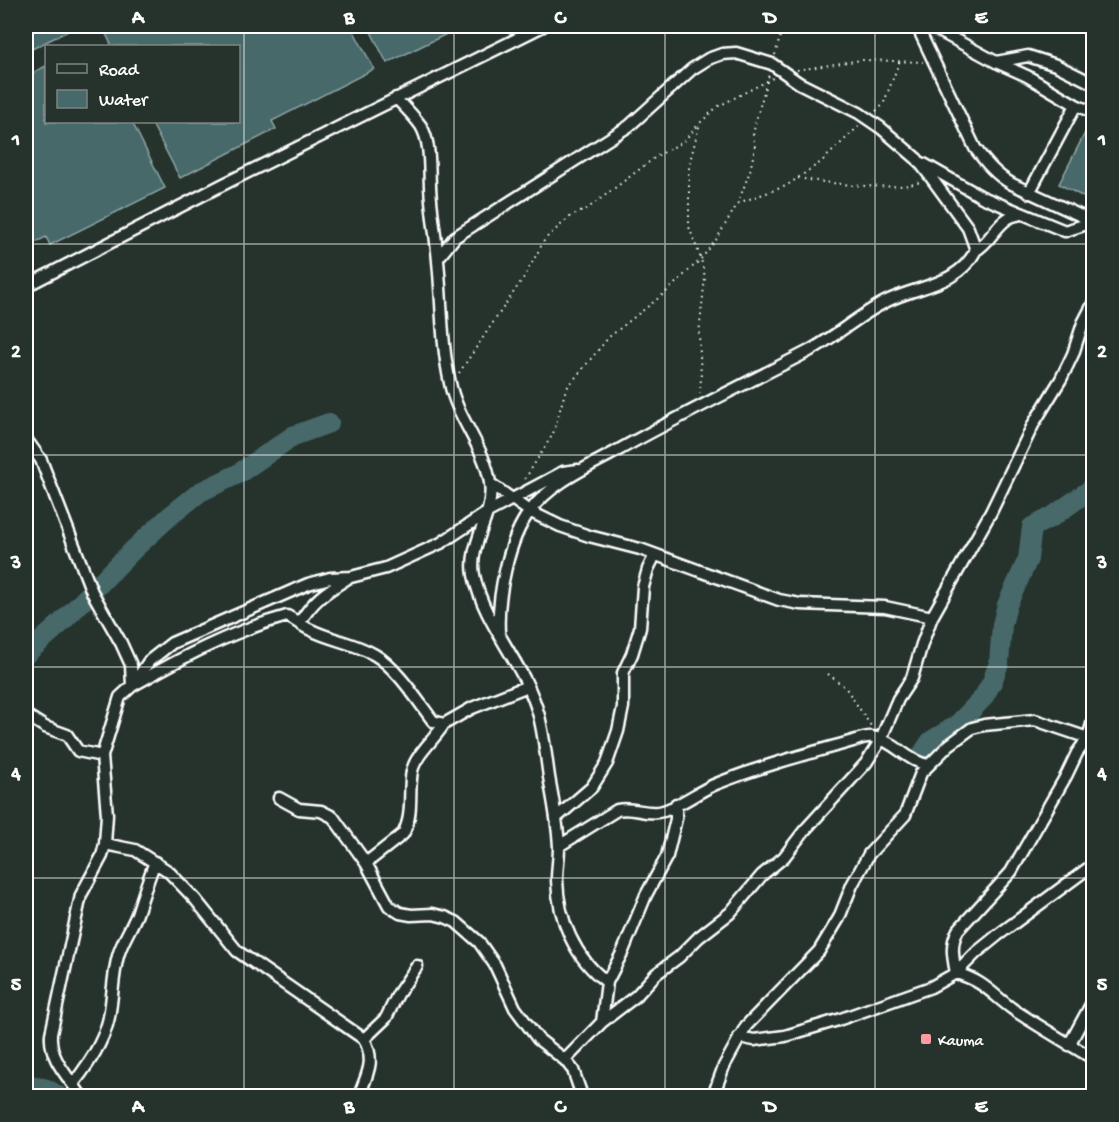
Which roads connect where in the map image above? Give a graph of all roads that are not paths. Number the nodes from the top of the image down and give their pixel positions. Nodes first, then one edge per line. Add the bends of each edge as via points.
1 (543, 26) edge
2 (917, 26) edge
3 (930, 26) edge
4 (996, 62) junction
5 (1094, 84) edge
6 (396, 98) junction
7 (1076, 105) junction
8 (1094, 113) edge
9 (916, 159) junction
10 (1029, 193) junction
11 (1021, 214) junction
12 (1093, 222) edge
13 (976, 250) junction
14 (438, 258) junction
15 (26, 286) edge
16 (1094, 302) edge
17 (26, 439) edge
18 (581, 469) junction
19 (490, 484) junction
20 (512, 499) junction
21 (529, 511) junction
22 (488, 512) junction
23 (655, 555) junction
24 (351, 577) junction
25 (932, 617) junction
26 (300, 622) junction
27 (499, 632) junction
28 (132, 686) junction
29 (528, 686) junction
30 (26, 715) edge
31 (1094, 717) edge
32 (444, 724) junction
33 (1091, 739) edge
34 (880, 741) junction
35 (102, 756) junction
36 (929, 765) junction
37 (279, 798) dead end
38 (676, 804) junction
39 (556, 818) junction
40 (105, 844) junction
41 (559, 846) junction
42 (155, 862) junction
43 (366, 863) junction
44 (1094, 864) edge
45 (417, 966) dead end
46 (956, 973) junction
47 (607, 982) junction
48 (1094, 999) edge
49 (602, 1022) junction
50 (739, 1038) junction
51 (364, 1039) junction
52 (1069, 1045) junction
53 (1094, 1059) edge
54 (565, 1060) junction
55 (73, 1084) junction
56 (81, 1096) edge
57 (359, 1096) edge
58 (582, 1096) edge
59 (712, 1096) edge

1 - 6 street
2 - 10 street via 975,148 1000,177
3 - 4 street
4 - 5 street via 1028,56
4 - 7 street
6 - 14 street via 422,127 430,165
6 - 15 street
7 - 8 street
7 - 10 street
9 - 11 street via 961,186
9 - 13 street via 968,228
9 - 14 street via 867,118 772,64 736,53 722,54 692,69 629,126 455,237
10 - 12 street
11 - 12 street via 1065,231
11 - 13 street via 1008,219
13 - 18 street via 962,271 884,303 812,350
14 - 19 street via 450,385 486,462
16 - 25 street via 1062,379 1039,414 991,512
17 - 28 street via 41,460 92,592 131,665
18 - 20 street via 564,471
18 - 21 street
19 - 20 street
19 - 22 street
20 - 21 street
20 - 22 street
21 - 23 street via 560,526
21 - 27 street via 518,530 504,578
22 - 24 street via 441,543 386,568
22 - 27 street via 475,551 474,572 479,594
23 - 25 street via 779,600 885,608
23 - 39 street via 643,587 640,628 623,673 623,707 607,763 592,787
24 - 26 street via 321,594
24 - 28 street via 308,584 171,643 149,662
25 - 34 street via 912,678
26 - 28 street via 287,616 259,624 207,646
26 - 32 street via 310,630 377,656 405,683 433,721
27 - 29 street
28 - 35 street via 120,698
29 - 32 street via 472,708
29 - 39 street via 540,724
30 - 35 street via 67,735 78,751
31 - 33 street
32 - 43 street via 415,762 406,829
33 - 36 street via 1035,720 984,725 959,737
33 - 46 street via 1077,753 1011,872 958,930 952,941
34 - 36 street via 918,763
34 - 38 street via 872,737 853,741 777,763
34 - 49 street via 848,784 730,913
35 - 40 street
36 - 50 street via 921,773 904,815 869,854 819,951 756,1014
37 - 43 street via 300,809 321,811 333,817
38 - 41 street via 659,813 617,810
38 - 47 street via 667,856
39 - 41 street
40 - 42 street via 135,850
40 - 55 street via 81,895 51,1034 50,1046
41 - 47 street via 557,880 565,922 580,954 593,972
42 - 51 street via 195,899 237,951
42 - 55 street via 137,914 121,943 104,1031 90,1062
43 - 54 street via 389,906 400,913 445,917 479,942 495,965 515,1008 538,1039
44 - 46 street via 976,952
45 - 51 street via 386,1018
46 - 50 street via 931,987 806,1030 766,1039
46 - 52 street via 989,988
47 - 49 street
48 - 52 street
49 - 54 street
50 - 59 street
51 - 57 street via 370,1051 370,1065
52 - 53 street
54 - 58 street
55 - 56 street

